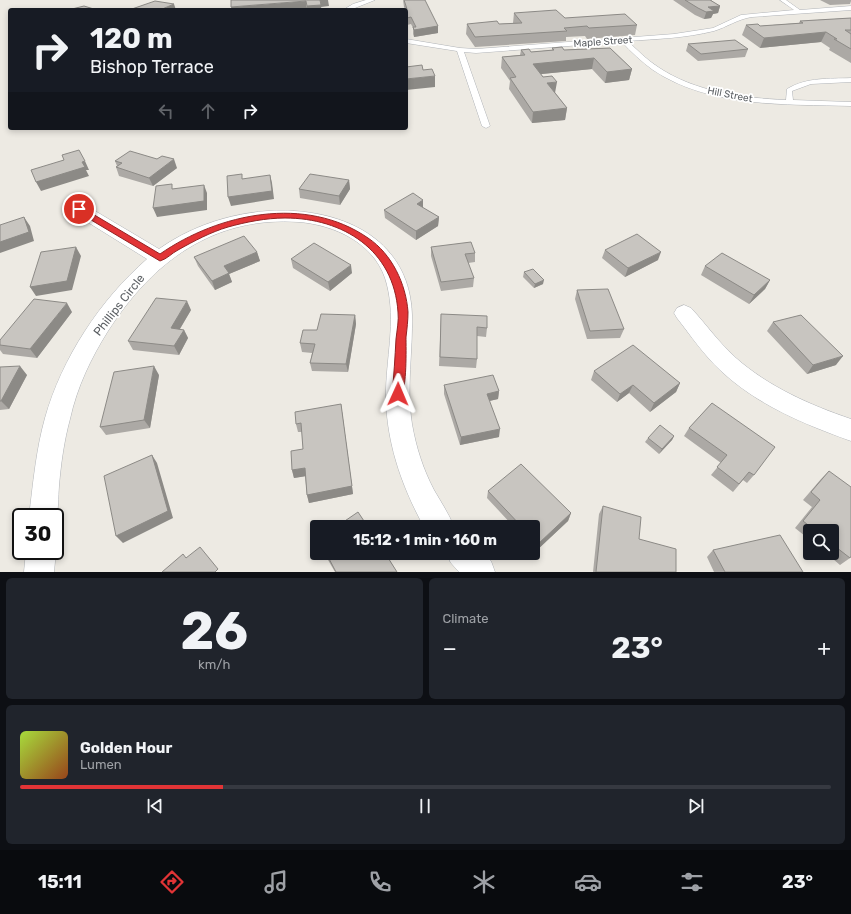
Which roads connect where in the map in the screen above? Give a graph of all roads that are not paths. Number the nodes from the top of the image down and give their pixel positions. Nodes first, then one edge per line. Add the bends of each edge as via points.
1 (372, 0) edge
2 (783, 0) edge
3 (349, 8) edge
4 (851, 8) edge
5 (798, 11) junction
6 (408, 41) edge
7 (624, 41) junction
8 (460, 50) junction
9 (851, 80) edge
10 (790, 102) junction
11 (851, 104) edge
12 (486, 126) dead end
13 (79, 209) dead end
14 (160, 258) junction
15 (684, 313) dead end
16 (851, 430) edge
17 (44, 508) edge
18 (436, 520) edge
19 (40, 560) edge
20 (468, 560) edge
21 (39, 572) edge
22 (480, 572) edge

1 - 3 lane
2 - 5 lane
4 - 5 lane, Maple Street
5 - 7 lane, Maple Street via 741,18 698,33
6 - 8 lane, Maple Street
7 - 8 lane, Maple Street
7 - 10 lane, Hill Street via 648,63 679,82 736,97
8 - 12 lane
9 - 10 lane via 798,83 788,90
10 - 11 lane, Hill Street
13 - 14 street
14 - 17 street, Phillips Circle via 127,292 96,333 67,388 50,453
14 - 18 street, Phillips Circle via 191,240 225,225 284,215 327,220 344,227 374,246 394,274 403,312 398,379 402,440 410,467
15 - 16 street via 727,363 743,377 787,405
19 - 21 street
20 - 22 street

